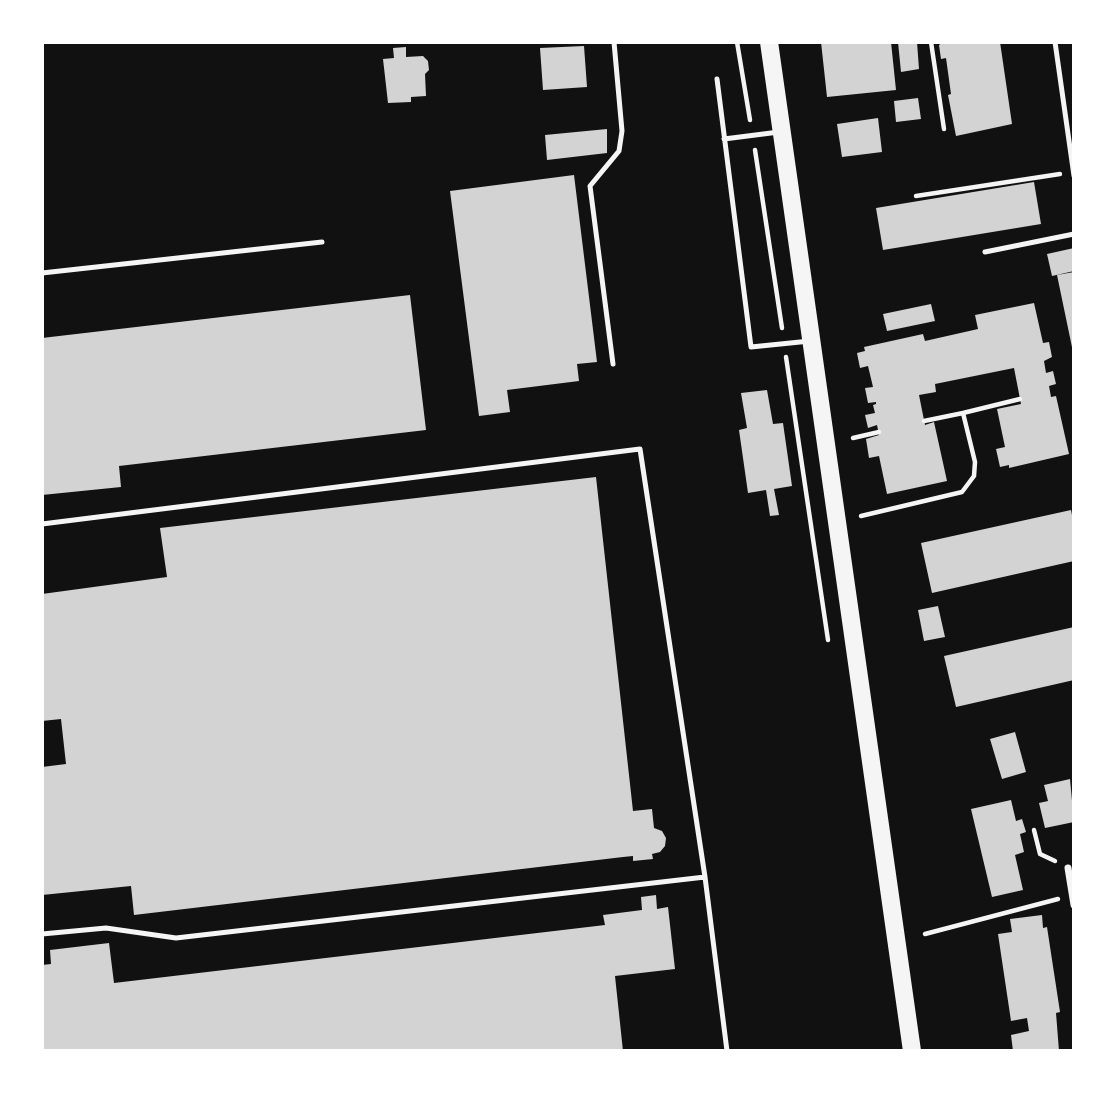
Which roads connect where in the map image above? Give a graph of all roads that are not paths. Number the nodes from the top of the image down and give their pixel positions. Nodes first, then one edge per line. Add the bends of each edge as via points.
1 (614, 42) edge
2 (769, 42) edge
3 (1055, 42) edge
4 (717, 79) dead end
5 (782, 131) junction
6 (724, 139) junction
7 (1074, 174) edge
8 (1074, 234) edge
9 (322, 242) dead end
10 (985, 252) dead end
11 (42, 273) edge
12 (810, 341) junction
13 (613, 365) dead end
14 (42, 524) edge
15 (1074, 861) edge
16 (1068, 868) joint
17 (705, 877) junction
18 (1072, 895) edge
19 (1074, 905) edge
20 (42, 934) edge
21 (727, 1051) edge
22 (912, 1051) edge

1 - 13 lane via 622,131 619,151 590,186
2 - 5 main road
3 - 7 lane
4 - 6 lane
5 - 6 lane
5 - 12 main road
6 - 12 lane via 751,348
8 - 10 lane
9 - 11 lane
12 - 22 main road
14 - 17 lane via 640,449
15 - 16 lane
16 - 18 street
17 - 20 lane via 176,938 106,928
17 - 21 lane
18 - 19 street

